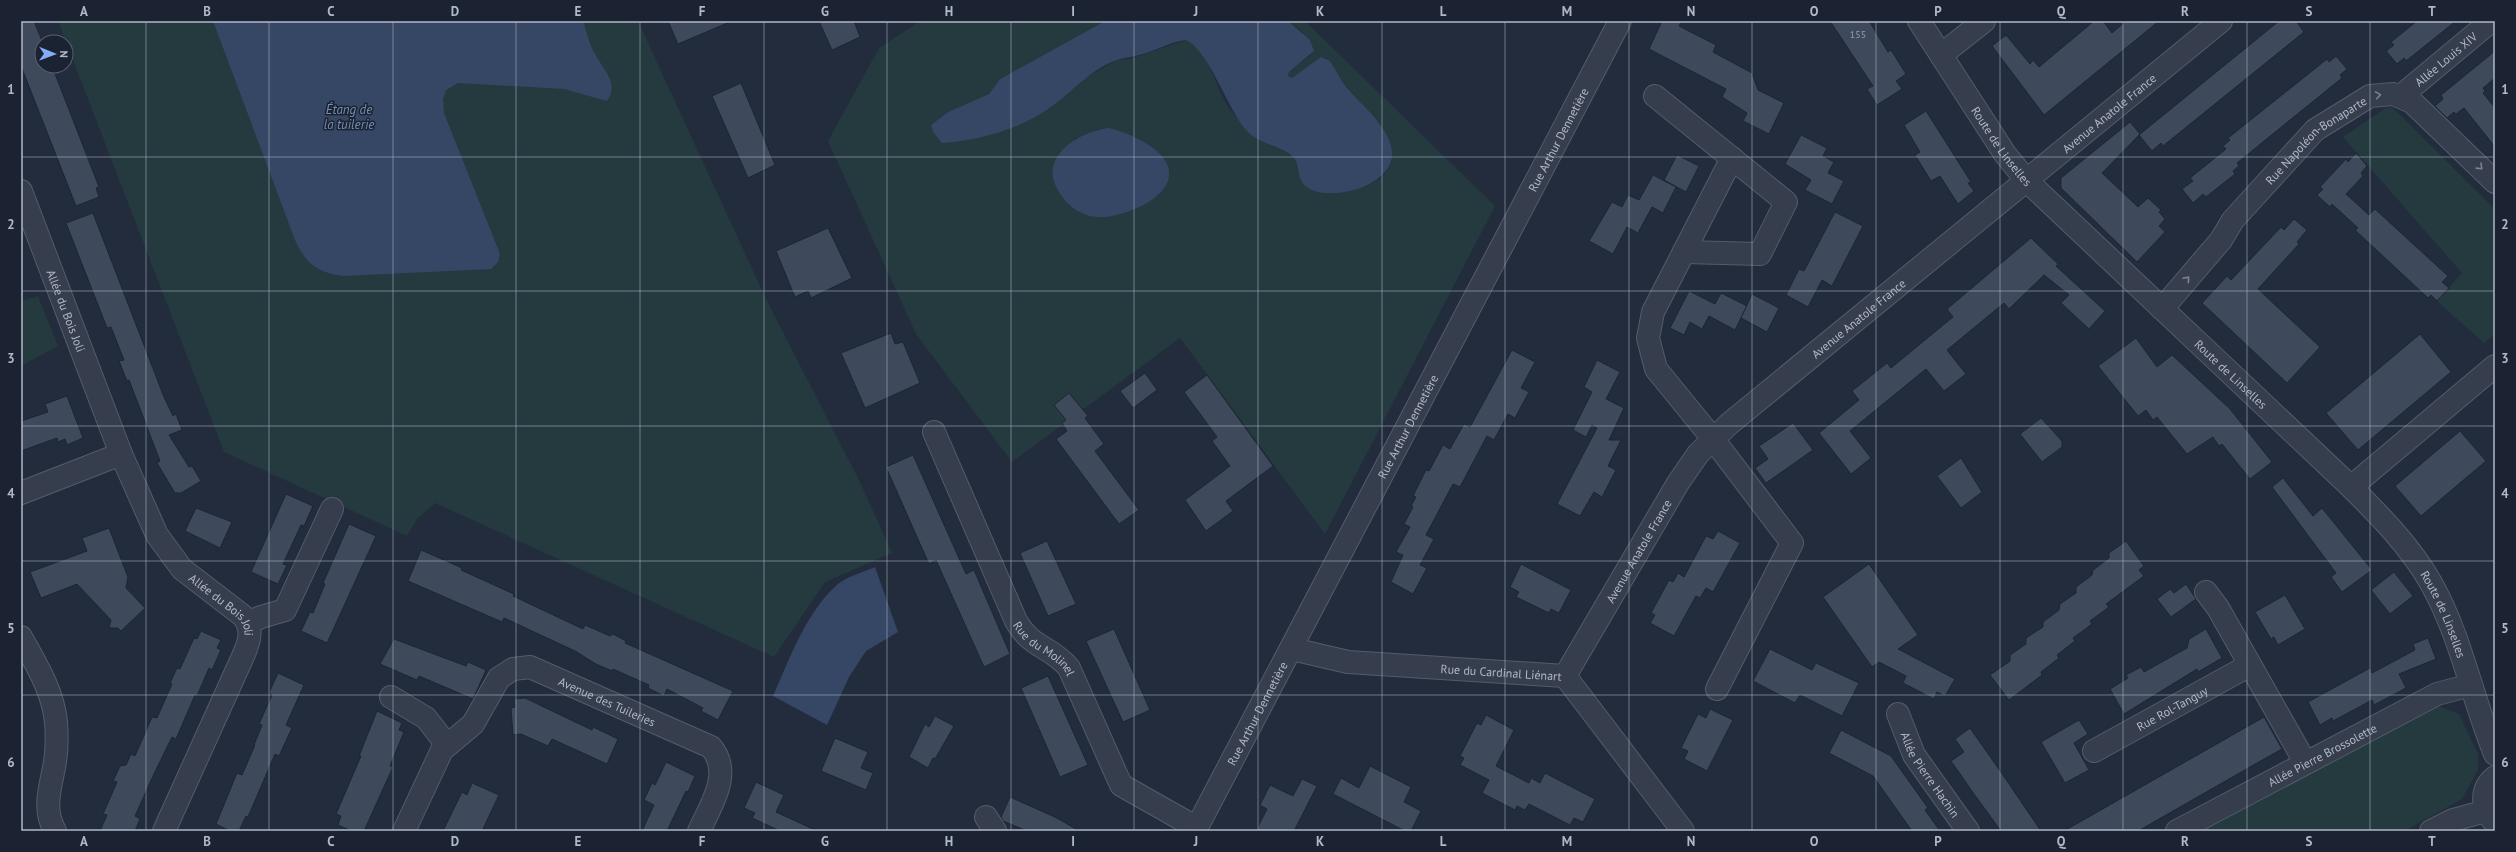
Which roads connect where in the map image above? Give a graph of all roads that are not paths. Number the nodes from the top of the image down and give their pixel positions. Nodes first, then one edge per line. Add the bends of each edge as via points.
1 (1620, 21) edge
2 (1919, 21) edge
3 (1984, 21) edge
4 (2221, 21) edge
5 (2491, 21) edge
6 (1941, 55) junction
7 (1655, 96) dead end
8 (2401, 96) junction
9 (1732, 158) junction
10 (2027, 181) junction
11 (2495, 182) edge
12 (21, 191) edge
13 (1684, 252) junction
14 (2162, 309) junction
15 (2495, 366) edge
16 (934, 432) dead end
17 (1713, 439) junction
18 (121, 454) junction
19 (2351, 487) junction
20 (21, 493) edge
21 (332, 509) dead end
22 (2206, 592) dead end
23 (248, 623) junction
24 (21, 637) edge
25 (1292, 649) junction
26 (2250, 665) junction
27 (1565, 676) junction
28 (2470, 685) junction
29 (1716, 689) dead end
30 (391, 697) dead end
31 (1898, 714) dead end
32 (447, 745) junction
33 (2094, 751) dead end
34 (2495, 754) edge
35 (2305, 762) junction
36 (2495, 777) edge
37 (2491, 817) edge
38 (1196, 829) edge
39 (55, 831) edge
40 (164, 831) edge
41 (404, 831) edge
42 (699, 831) edge
43 (1683, 831) edge
44 (1968, 831) edge
45 (2177, 831) edge
46 (2430, 831) edge

1 - 25 street, Rue Arthur Dennetière
2 - 6 street, Route de Linselles
3 - 6 street
4 - 10 street, Avenue Anatole France
5 - 8 street, Allée Louis XIV
6 - 10 street, Route de Linselles via 2009,160
7 - 9 street
8 -> 11 street, Rue Napoléon-Bonaparte via 2418,107
14 -> 8 street, Rue Napoléon-Bonaparte via 2221,240 2236,216 2315,130 2370,96
9 - 13 street
9 - 13 street via 1786,202 1760,254
10 - 14 street, Route de Linselles
10 - 17 street, Avenue Anatole France
12 - 18 street, Allée du Bois Joli
13 - 17 street via 1650,319 1649,344 1660,374
14 - 19 street, Route de Linselles
15 - 19 street
16 - 38 street, Rue du Molinel via 1016,621 1033,643 1062,660 1069,668 1122,785
17 - 27 street, Avenue Anatole France via 1694,458 1678,482
17 - 29 street via 1792,543
18 - 20 street
18 - 23 street, Allée du Bois Joli via 145,510 169,554 182,569 233,607
19 - 28 street, Route de Linselles via 2395,533 2428,578 2440,603
21 - 23 street via 285,610 261,616
22 - 26 street
23 - 40 street, Allée du Bois Joli via 250,641
24 - 39 street via 46,683 56,721 55,761 48,800 48,813
25 - 27 street, Rue du Cardinal Liénart via 1355,662
25 - 38 street, Rue Arthur Dennetière
26 - 33 street, Rue Rol-Tanguy
26 - 35 street
27 - 43 street, Rue du Cardinal Liénart
28 - 34 street, Route de Linselles
28 - 35 street, Allée Pierre Brossolette via 2437,694
30 - 32 street via 426,718
31 - 44 street, Allée Pierre Hachin via 1914,755
32 - 41 street, Avenue des Tuileries via 436,759
32 - 42 street, Avenue des Tuileries via 473,724 499,678 513,669 538,668 711,747 718,758 721,776
35 - 45 street, Allée Pierre Brossolette
36 - 37 street via 2484,793
37 - 46 street via 2453,820

